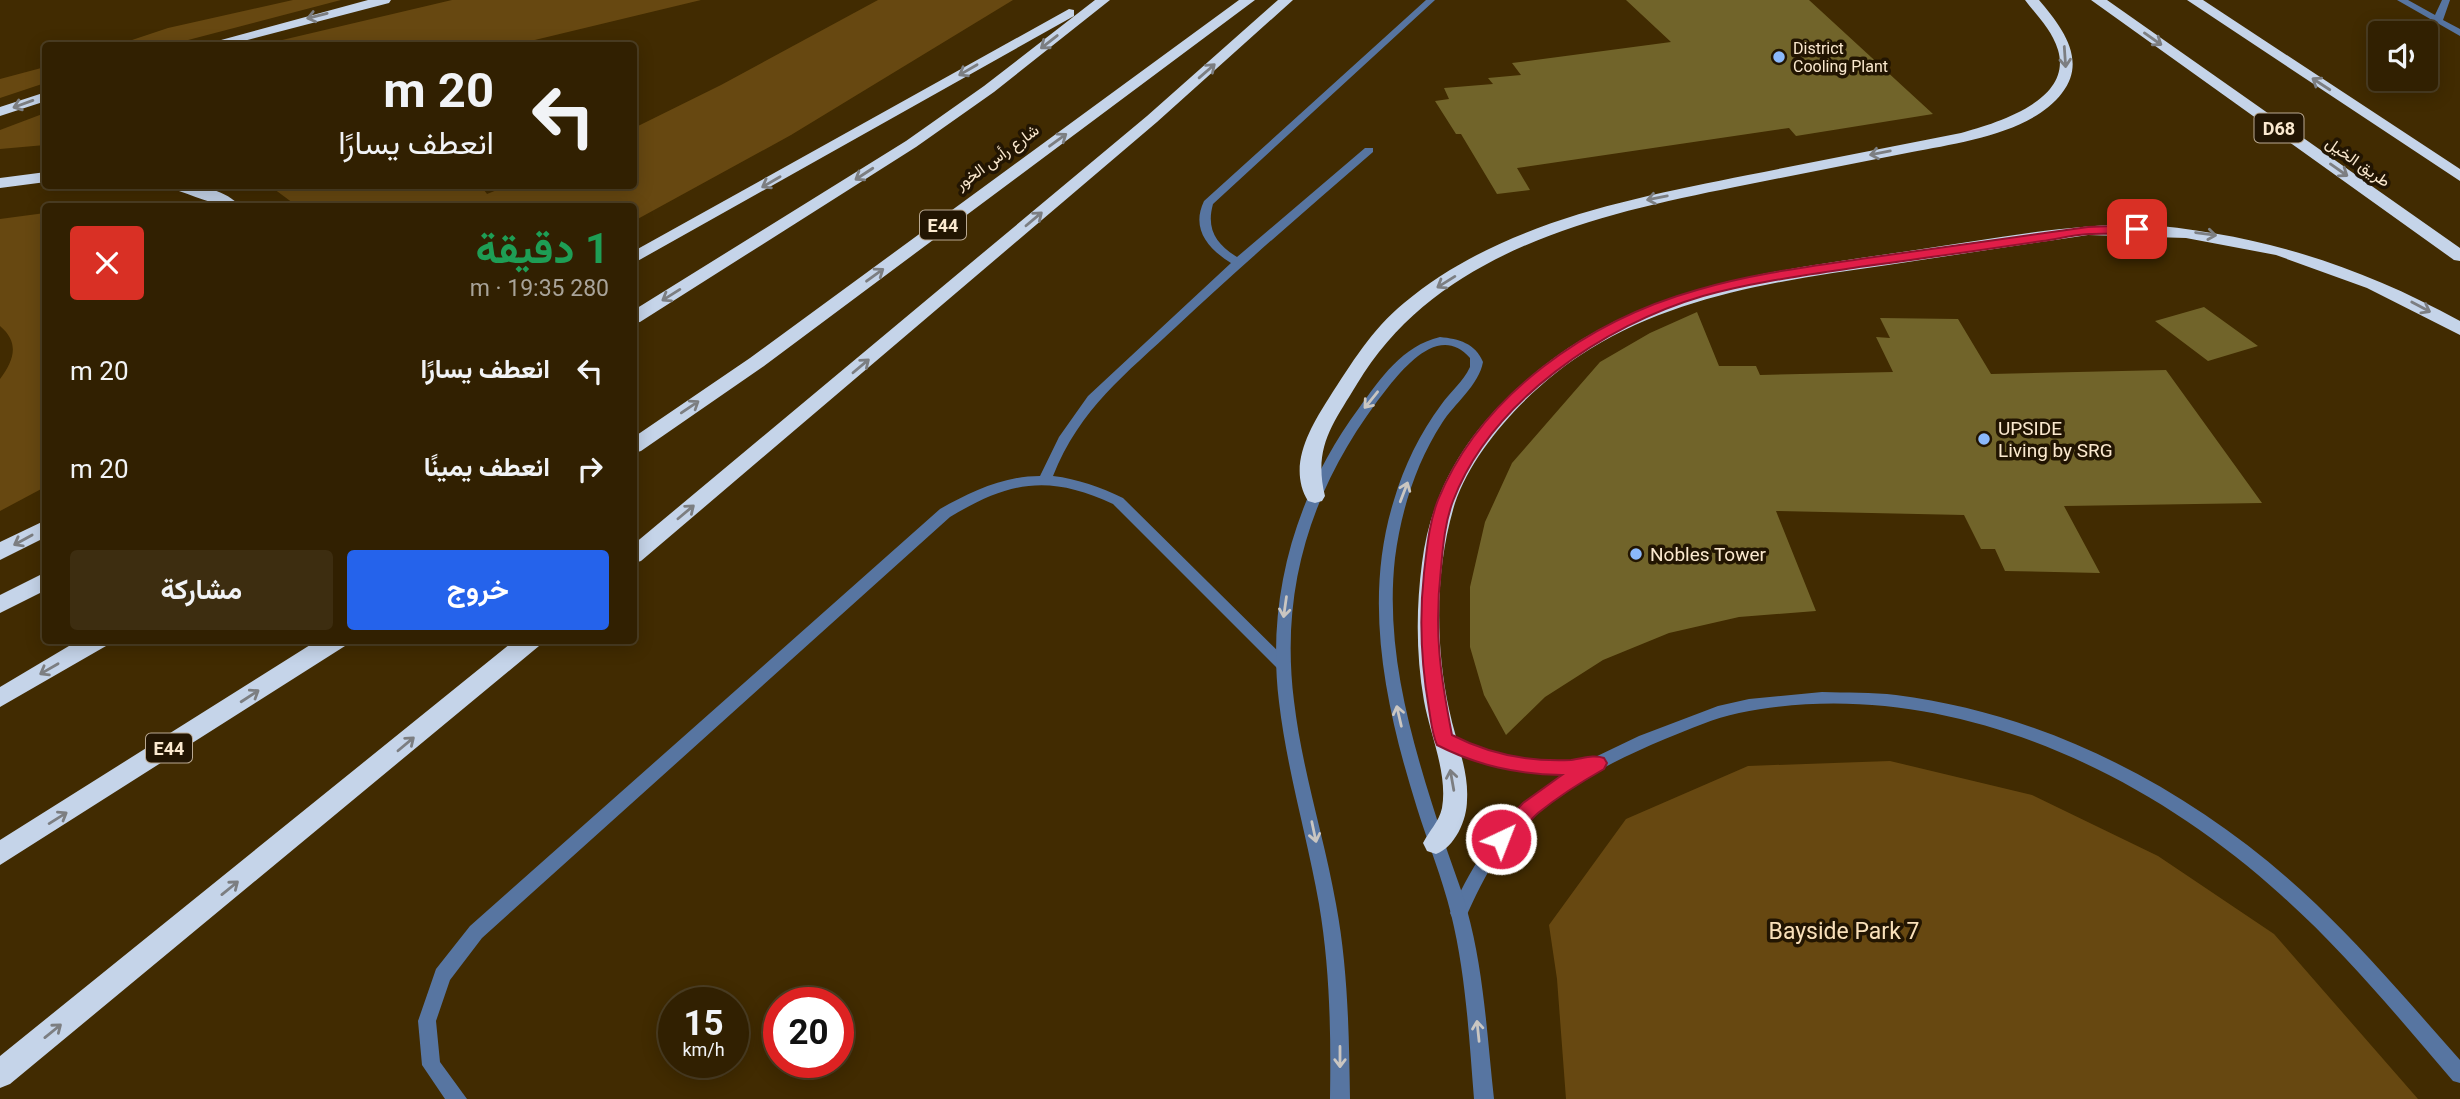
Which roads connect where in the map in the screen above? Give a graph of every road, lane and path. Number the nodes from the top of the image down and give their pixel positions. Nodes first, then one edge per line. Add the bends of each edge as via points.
1 (384, 0) edge
2 (1092, 0) edge
3 (1103, 0) edge
4 (1248, 0) edge
5 (1286, 0) edge
6 (1431, 0) edge
7 (2032, 0) edge
8 (2098, 0) edge
9 (2194, 0) edge
10 (2446, 0) edge
11 (2407, 2) edge
12 (2438, 20) junction
13 (2460, 33) edge
14 (221, 42) edge
15 (42, 97) edge
16 (0, 113) edge
17 (1369, 150) dead end
18 (2460, 176) edge
19 (42, 178) edge
20 (0, 183) edge
21 (189, 189) edge
22 (227, 203) edge
23 (637, 256) edge
24 (2460, 256) edge
25 (1238, 262) junction
26 (637, 316) edge
27 (2460, 329) edge
28 (637, 444) edge
29 (1045, 479) junction
30 (1315, 496) junction
31 (42, 529) edge
32 (0, 552) edge
33 (637, 552) edge
34 (42, 582) edge
35 (0, 605) edge
36 (91, 644) edge
37 (331, 644) edge
38 (526, 644) edge
39 (1283, 666) junction
40 (0, 698) edge
41 (1444, 740) junction
42 (1598, 763) junction
43 (1436, 843) junction
44 (0, 854) edge
45 (1459, 913) junction
46 (0, 1074) edge
47 (2460, 1074) edge
48 (457, 1099) edge
49 (1340, 1099) edge
50 (1484, 1099) edge

1 -> 14 highway
2 -> 23 highway
3 -> 26 highway via 911,144
28 -> 4 highway, شارع رأس الخور / E44 via 757,362
33 -> 5 highway via 1132,136
6 - 25 street via 1208,203 1203,229 1209,241
7 -> 30 highway via 2063,37 2066,75 2042,106 2009,122 1963,137 1594,214 1513,245 1441,285 1412,306 1367,352 1317,434 1309,464
8 -> 24 highway, طريق الخيل / D68
18 -> 9 highway
10 - 12 street
11 - 12 street
12 - 13 street
15 -> 16 highway
17 - 25 street
19 - 20 highway
21 - 22 highway
25 - 29 street via 1092,400 1056,450
41 -> 27 highway via 1431,671 1428,614 1436,539 1446,500 1480,442 1513,401 1574,351 1644,313 1710,290 1791,273 2088,230 2153,229 2220,236 2290,253 2368,282
29 - 39 street via 1096,489 1118,501
29 - 48 street via 1009,482 975,494 945,513 476,932 442,975 426,1021 431,1065
30 -> 39 street via 1290,575
43 -> 30 street via 1392,685 1385,619 1388,559 1399,504 1418,454 1475,371 1477,362 1472,354 1452,342 1438,341 1417,349 1359,415
31 -> 32 highway
34 - 35 highway
36 -> 40 highway
44 -> 37 highway, E44
46 -> 38 highway
39 -> 49 street via 1288,715 1334,939
41 - 42 street via 1468,752 1520,766
43 -> 41 highway via 1446,830 1455,802
42 - 45 street via 1529,809 1501,839
42 - 47 street via 1700,718 1795,698 1898,700 1952,710 2063,746 2175,804 2231,842 2335,935
43 - 45 street
50 -> 45 street via 1475,1003

